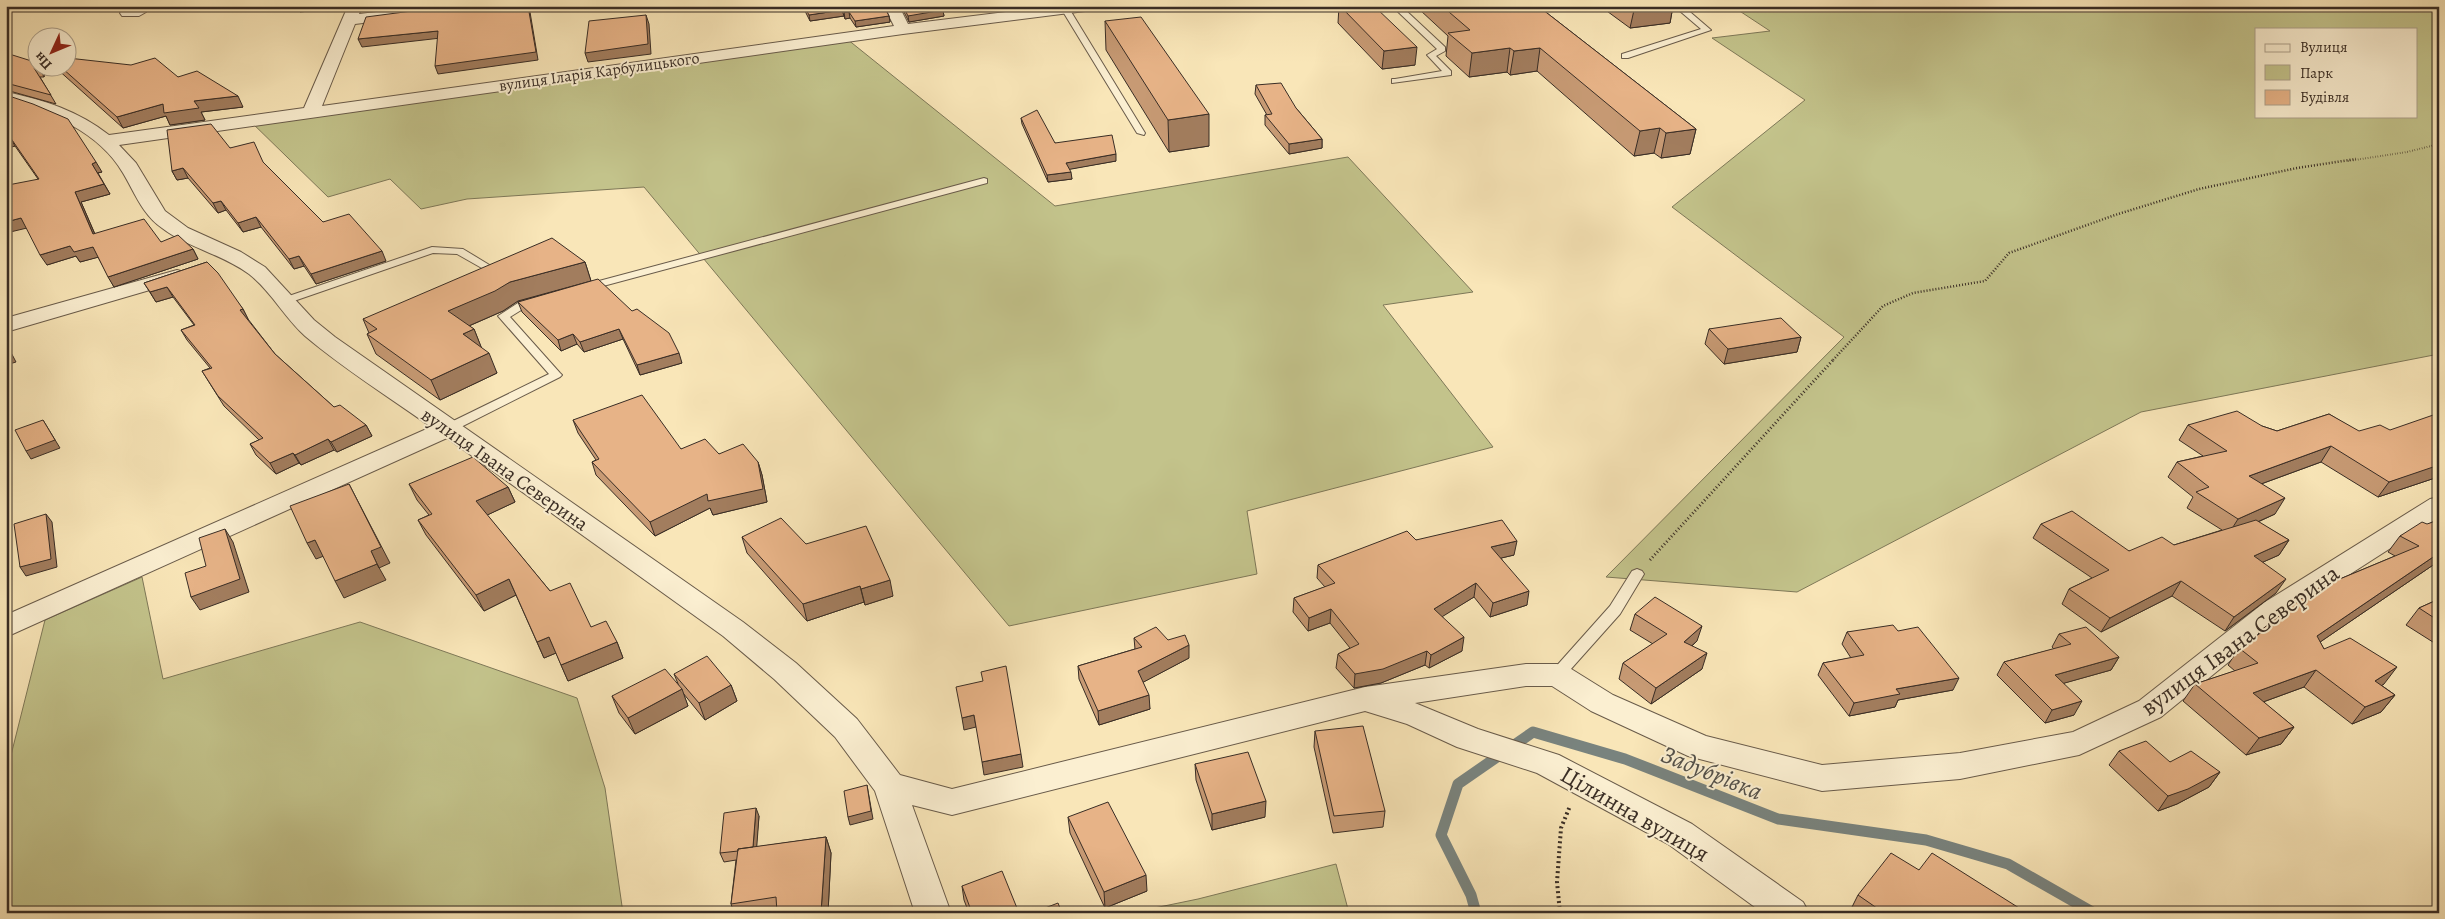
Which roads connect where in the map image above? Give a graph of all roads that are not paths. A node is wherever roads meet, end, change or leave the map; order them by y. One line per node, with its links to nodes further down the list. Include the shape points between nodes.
1 (468, 6): 7 (street)
2 (891, 6): 8 (street)
3 (1093, 6): 6 (street, вулиця Іларія Карбулицького)
4 (1396, 6): 10 (lane, via 1442,49 1431,55 1448,73)
5 (1678, 6): 9 (lane, via 1707,30)
6 (1066, 10): 8 (street, вулиця Іларія Карбулицького); 13 (lane)
7 (352, 13): 12 (street)
8 (903, 29): 12 (street, вулиця Іларія Карбулицького)
9 (1625, 56)
10 (1395, 81)
11 (6, 97): 14 (street, вулиця Івана Северина, via 66,113)
12 (311, 111): 14 (street, вулиця Іларія Карбулицького)
13 (1141, 132)
14 (106, 141): 16 (street, вулиця Івана Северина, via 129,167 158,215 204,243)
15 (984, 182): 18 (lane)
16 (233, 256): 20 (street, вулиця Івана Северина, via 257,270); 21 (street)
17 (491, 269): 20 (lane, via 459,251 432,250)
18 (578, 290)
19 (550, 298): 22 (lane, via 522,305 503,316 556,375)
20 (287, 300): 22 (street, вулиця Івана Северина, via 304,323 327,342)
21 (6, 325)
22 (447, 428): 25 (street); 28 (street, вулиця Івана Северина, via 733,629 785,671 846,728)
23 (2439, 505): 26 (street, вулиця Івана Северина, via 2275,609 2150,709 2079,743 1978,763 1822,778 1699,747 1602,702)
24 (1637, 574): 26 (lane, via 1615,610)
25 (6, 627)
26 (1557, 675): 27 (street, via 1526,675)
27 (1365, 700): 28 (street, via 952,802); 30 (street, Цілинна вулиця, via 1548,764 1680,834)
28 (889, 786): 29 (street, вулиця Івана Северина)
29 (933, 913)
30 (1791, 913)

